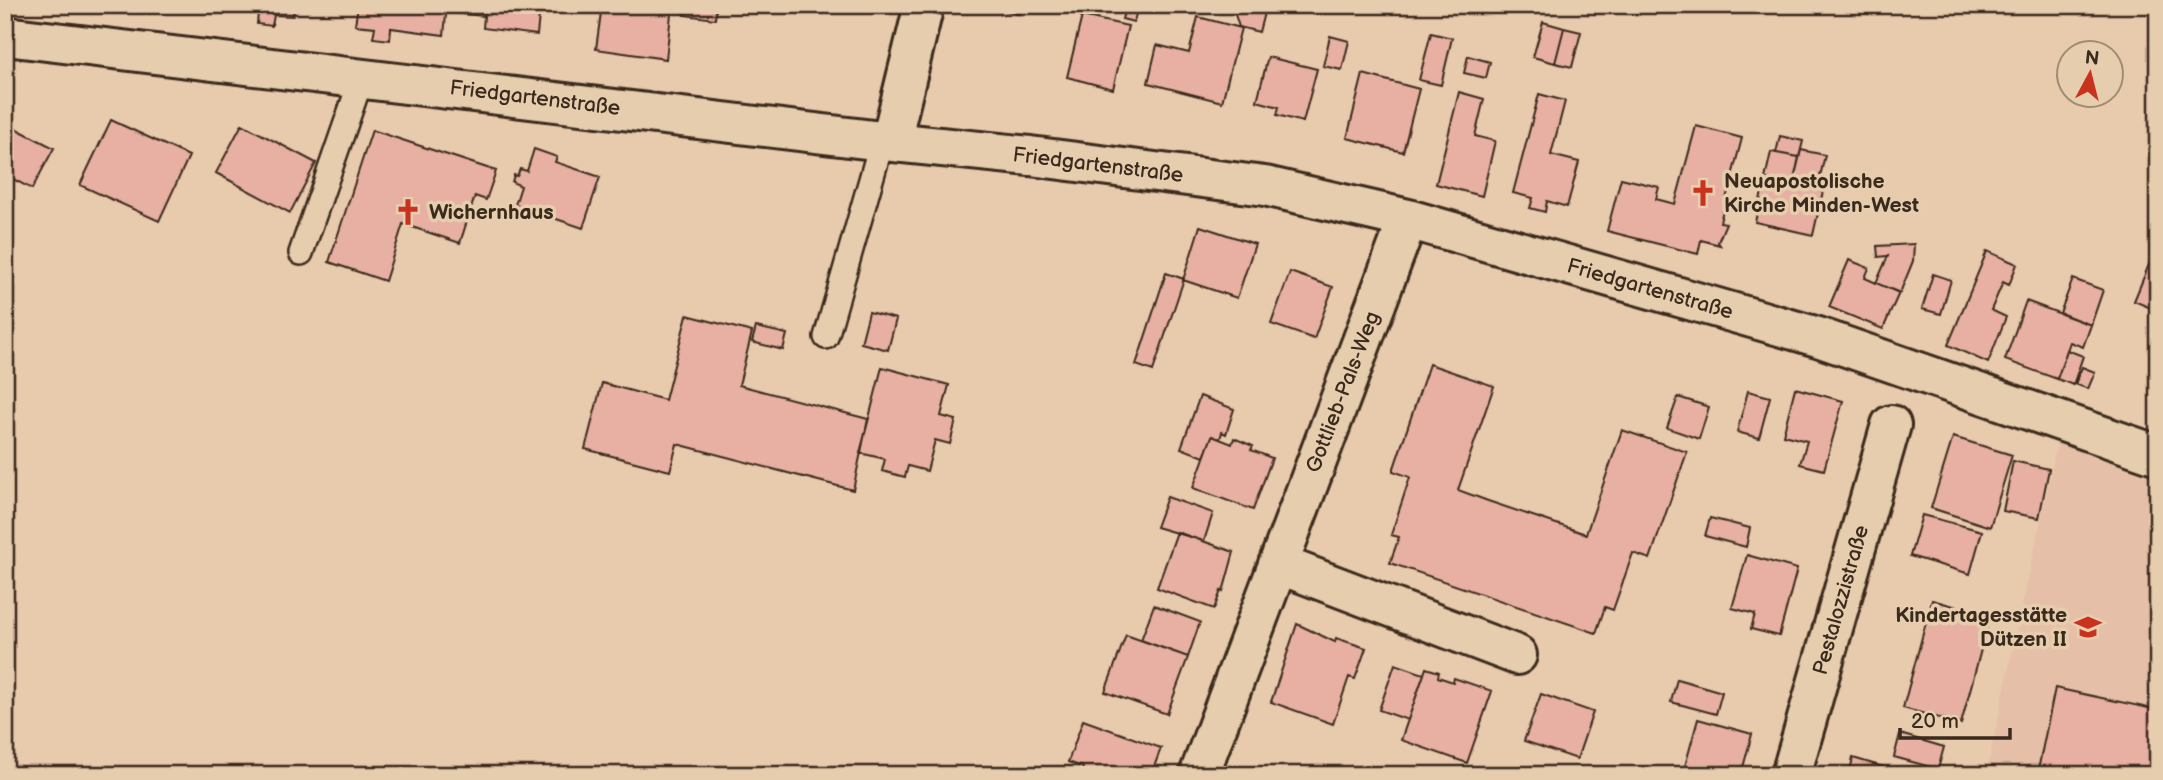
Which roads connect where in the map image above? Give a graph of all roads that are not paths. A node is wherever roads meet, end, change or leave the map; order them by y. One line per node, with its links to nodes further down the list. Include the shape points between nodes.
1 (924, 5): 4 (street)
2 (5, 36): 3 (street, Friedgartenstraße)
3 (362, 77): 4 (street, Friedgartenstraße); 6 (lane)
4 (886, 141): 5 (street, Friedgartenstraße, via 1265,186); 7 (lane)
5 (1408, 219): 9 (street, Friedgartenstraße, via 1818,337); 10 (street, Gottlieb-Pals-Weg)
6 (301, 253)
7 (826, 337)
8 (1891, 425): 13 (street, Pestalozzistraße)
9 (2158, 455)
10 (1278, 564): 11 (street); 12 (street, Gottlieb-Pals-Weg)
11 (1517, 655)
12 (1199, 775)
13 (1791, 775)

